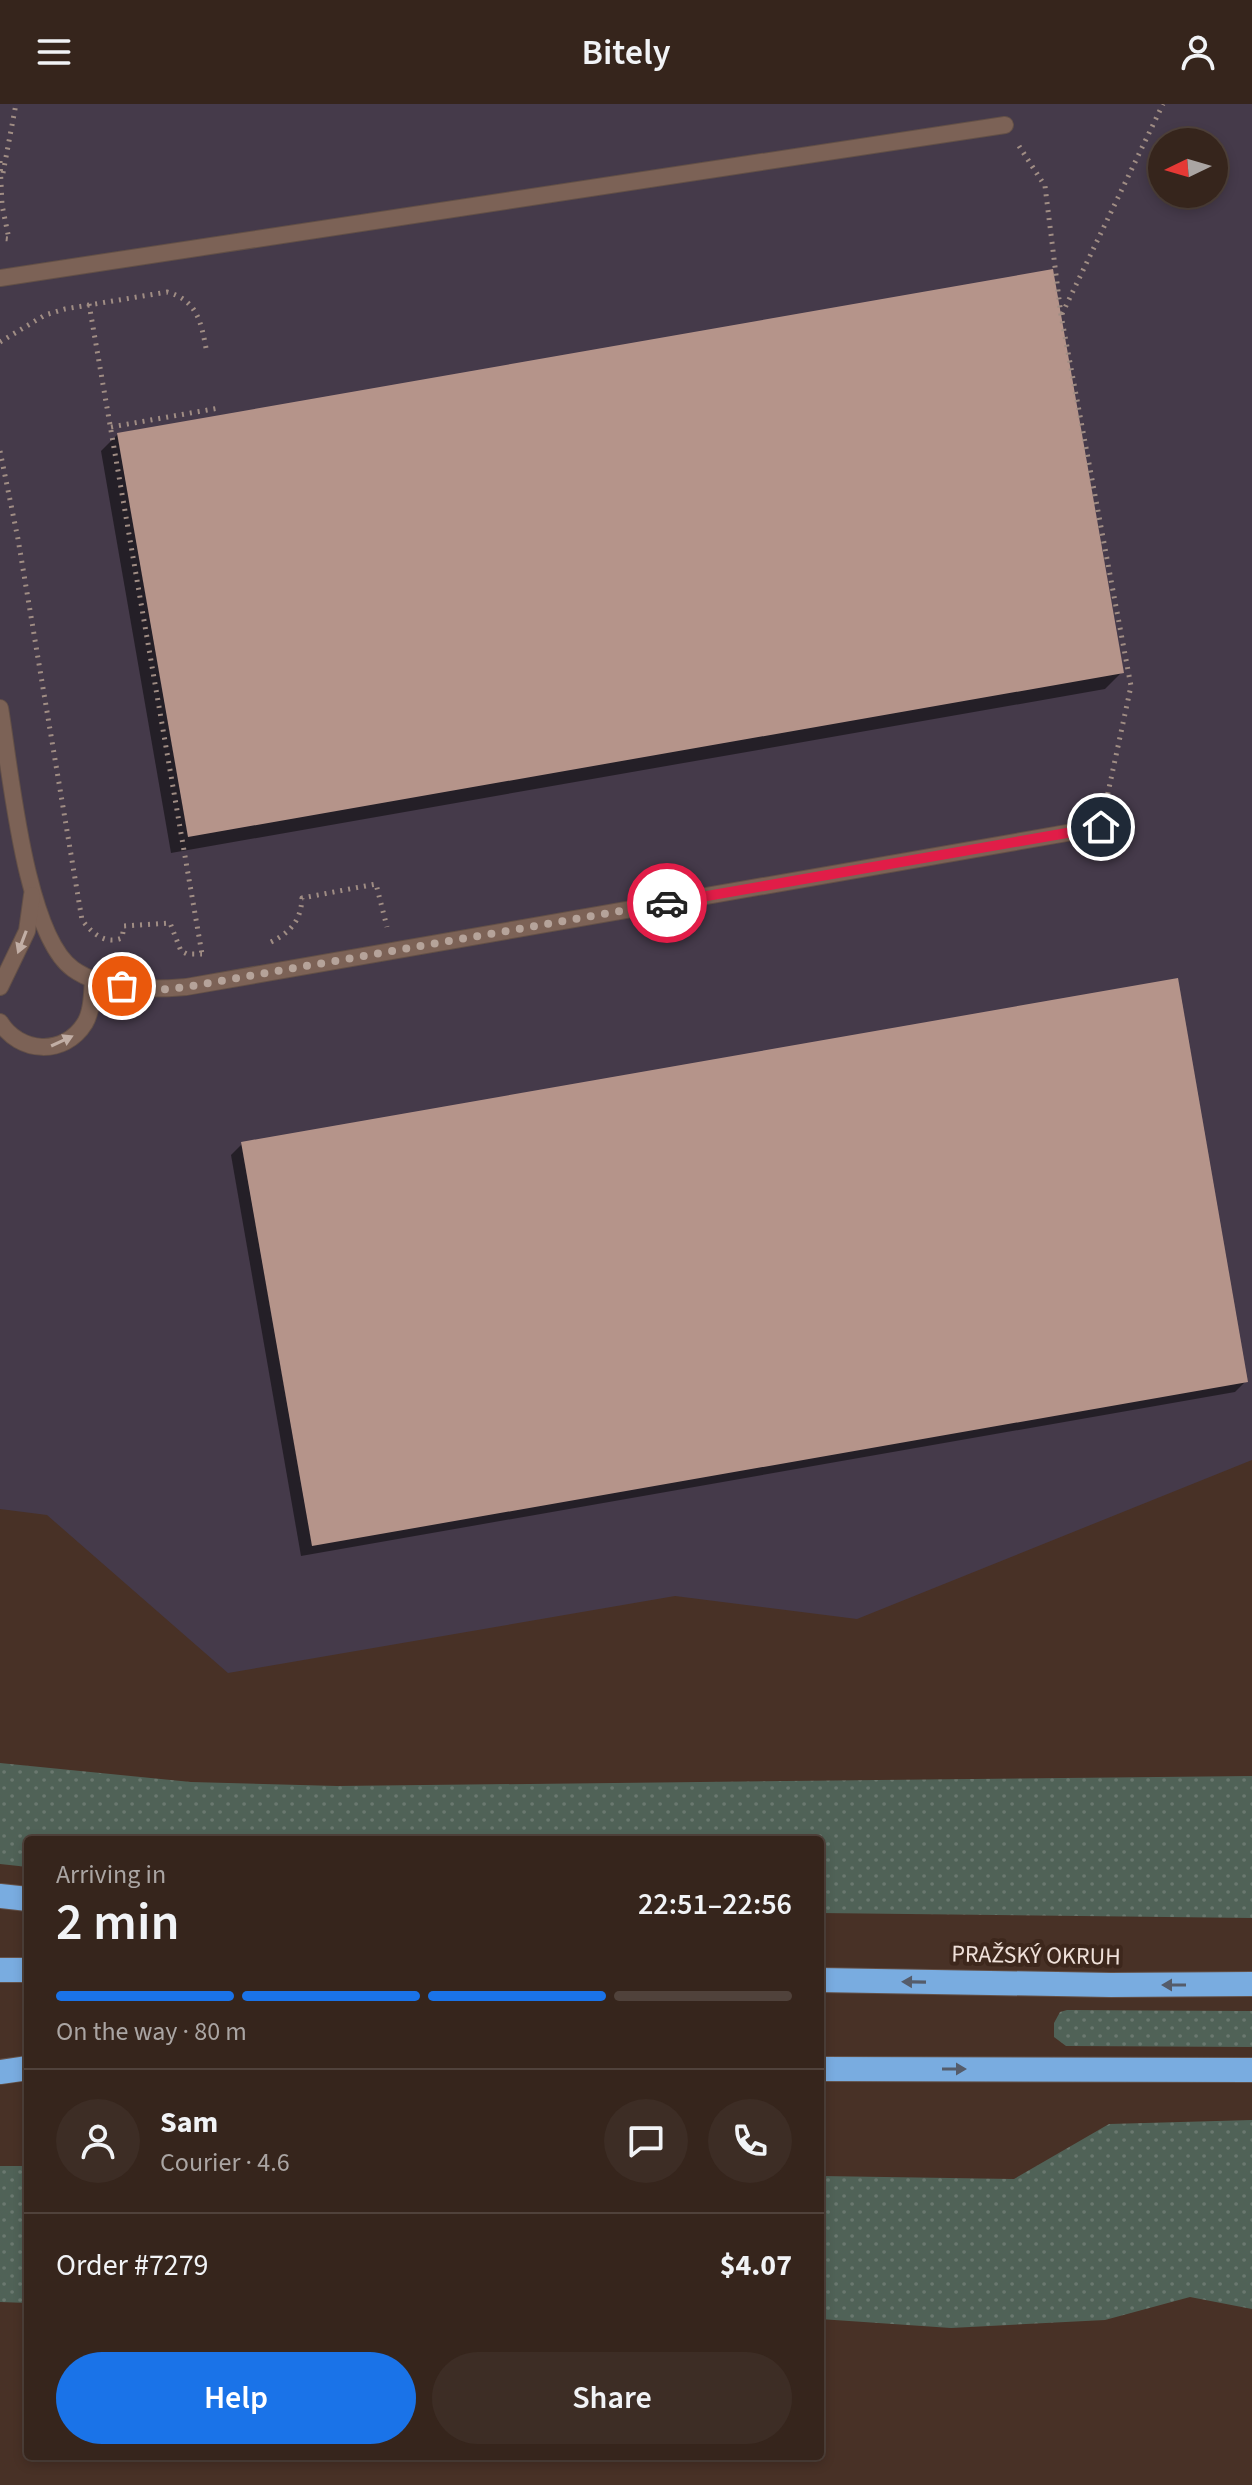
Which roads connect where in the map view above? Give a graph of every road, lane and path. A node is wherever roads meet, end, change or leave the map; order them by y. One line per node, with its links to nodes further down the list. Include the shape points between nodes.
1 (16, 104): 5 (path)
2 (1163, 104): 9 (path)
3 (1005, 125): 7 (lane); 9 (path, via 1045,186)
4 (0, 161): 5 (path)
5 (2, 177): 6 (path, via 9,239)
6 (0, 238)
7 (0, 278)
8 (89, 304): 10 (path, via 45,315); 11 (path, via 155,293 177,295 195,309); 13 (path)
9 (1061, 315): 16 (path, via 1131,686)
10 (0, 342)
11 (206, 348)
12 (219, 408): 13 (path)
13 (111, 427): 21 (path)
14 (0, 451): 21 (path, via 82,920 98,936 116,941 124,926 170,923 181,951)
15 (0, 708): 17 (lane)
16 (1101, 827): 19 (lane)
17 (32, 893): 22 (lane, via 57,951 72,968); 23 (lane, one-way to 23, via 27,931)
18 (257, 945): 19 (path, via 283,937 294,926 302,898 376,884)
19 (394, 951): 22 (lane, via 158,990)
20 (216, 952): 21 (path)
21 (202, 954)
22 (93, 979): 24 (lane, one-way to 22, via 23,1044 56,1046 83,1026)
23 (0, 987)
24 (0, 1022)
25 (0, 1896): 26 (highway)
26 (24, 1899)
27 (0, 1970): 28 (highway)
28 (24, 1970)
29 (824, 1980): 30 (highway, PRAŽSKÝ OKRUH, one-way to 29)
30 (1252, 1984)
31 (0, 2065): 32 (highway)
32 (24, 2067)
33 (24, 2068): 36 (highway)
34 (824, 2069): 35 (highway, one-way to 35)
35 (1252, 2070)
36 (0, 2072)

